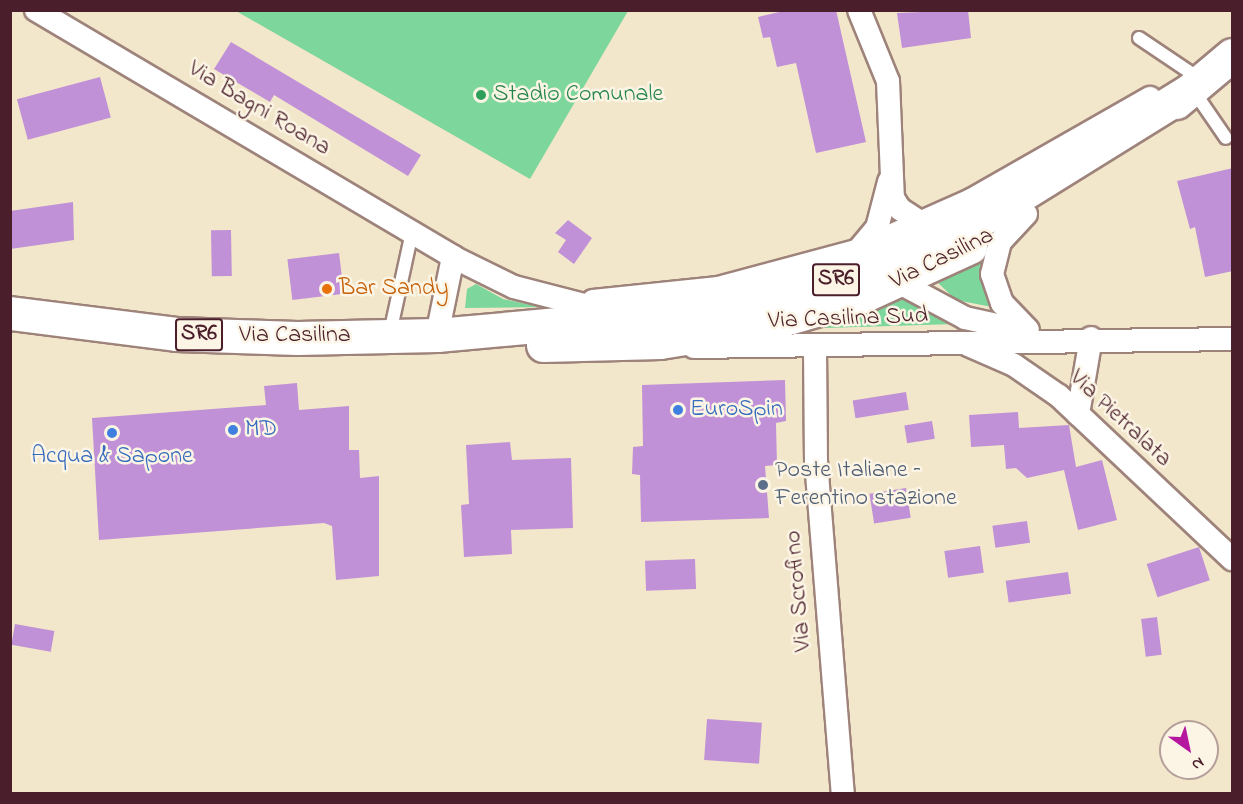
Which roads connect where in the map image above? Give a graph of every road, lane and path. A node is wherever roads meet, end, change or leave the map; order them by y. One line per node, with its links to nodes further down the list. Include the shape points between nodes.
1 (36, 10): 10 (street, Via Bagni Roana)
2 (859, 10): 7 (street, via 888,81)
3 (1138, 38): 5 (lane)
4 (1233, 56): 5 (main road, Via Casilina / SR6)
5 (1197, 85): 6 (lane); 8 (main road, Via Casilina / SR6, via 1110,156); 9 (street, via 1149,99); 14 (main road, Via Casilina / SR6, via 987,216 855,273)
6 (1226, 138)
7 (889, 180): 9 (street, via 900,210); 11 (street, via 877,228)
8 (1026, 214): 13 (main road, Via Casilina / SR6); 19 (street, via 1000,242 992,273 1002,303)
9 (923, 224): 11 (street)
10 (412, 232): 12 (street, Via Bagni Roana); 20 (lane)
11 (856, 251): 15 (street, via 709,290)
12 (453, 257): 15 (street, Via Bagni Roana, via 514,287); 18 (street)
13 (898, 282): 14 (street); 19 (street, via 950,313); 24 (main road, Via Casilina / SR6, via 775,323)
14 (768, 300): 17 (main road, Via Casilina / SR6)
15 (573, 301): 17 (street, Via Bagni Roana)
16 (10, 313): 20 (main road, Via Casilina / SR6, via 176,334)
17 (637, 319): 18 (main road, Via Casilina / SR6)
18 (437, 335): 20 (main road, Via Casilina / SR6); 24 (main road, Via Casilina / SR6, via 557,346)
19 (1035, 335): 21 (street, Via Casilina Sud); 23 (street, Via Casilina Sud); 26 (street)
20 (389, 336)
21 (1091, 338): 22 (street, Via Casilina Sud); 27 (street)
22 (1233, 339)
23 (956, 341): 25 (street, Via Casilina Sud); 26 (street, Via Pietralata)
24 (660, 342): 25 (street, Via Casilina Sud)
25 (815, 348): 29 (street, Via Scrofino, via 816,461)
26 (1038, 379): 27 (street, Via Pietralata)
27 (1078, 414): 28 (street, Via Pietralata)
28 (1233, 559)
29 (843, 794)

